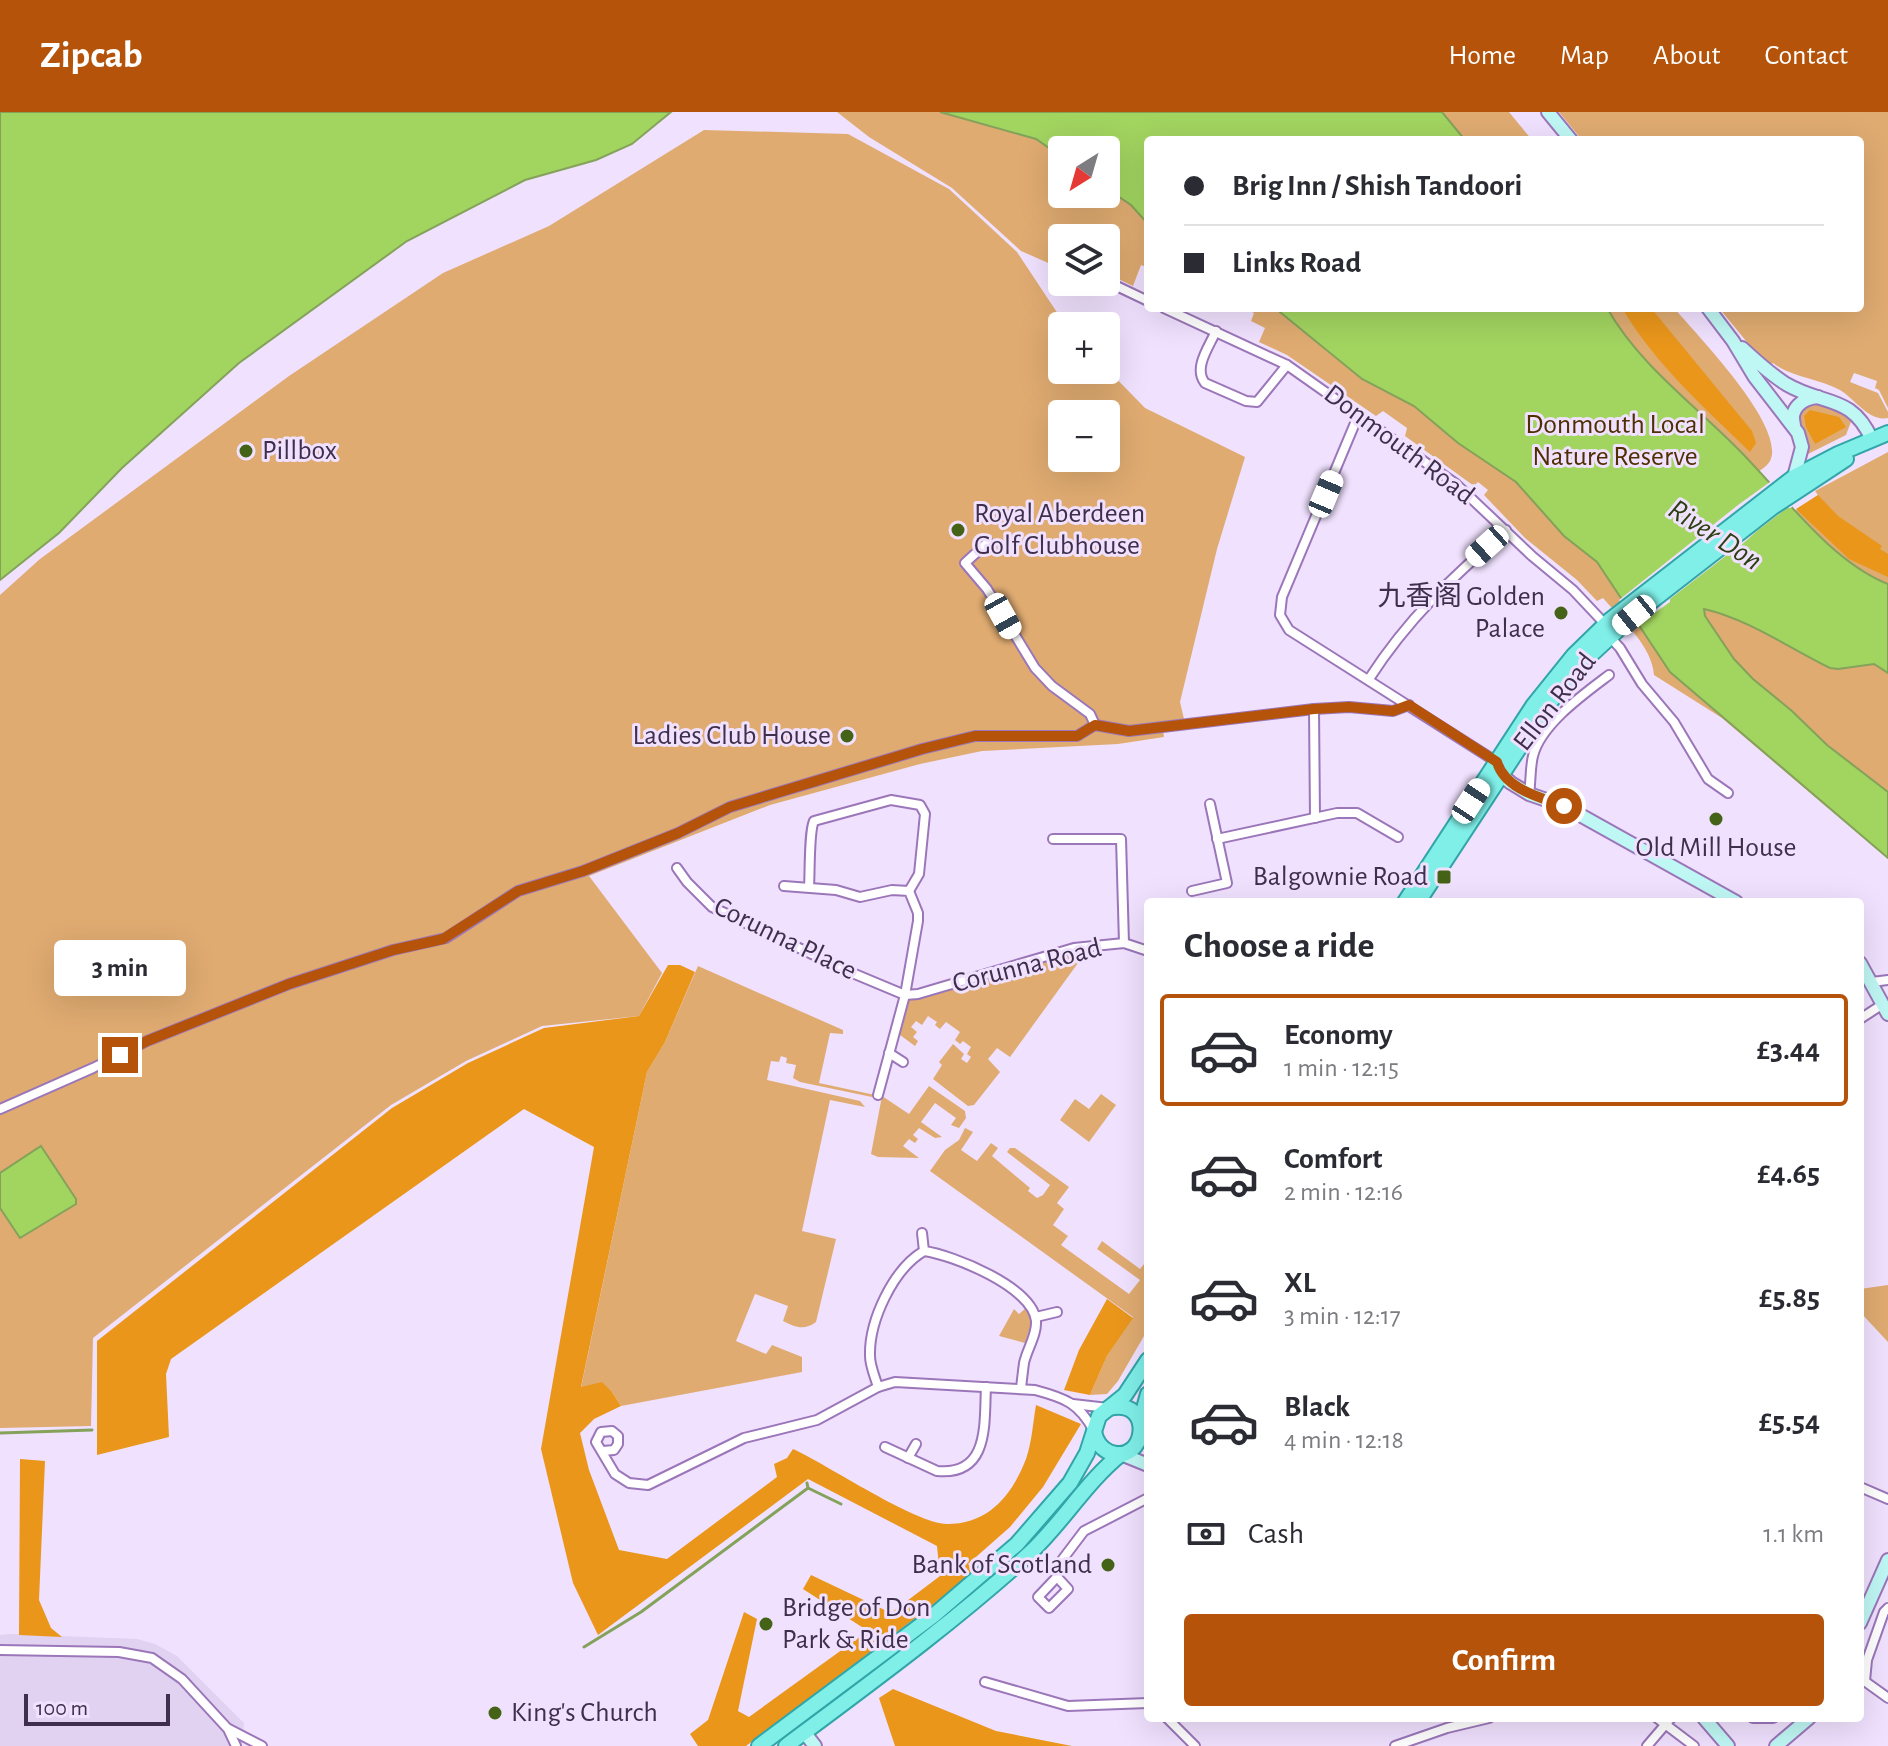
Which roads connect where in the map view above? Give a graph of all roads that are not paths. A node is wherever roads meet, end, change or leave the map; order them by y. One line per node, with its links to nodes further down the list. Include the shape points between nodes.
1 (1548, 112): 2 (street)
2 (1568, 136)
3 (1120, 288): 4 (street)
4 (1144, 299)
5 (1173, 312): 7 (street, Donmouth Road)
6 (1711, 312): 8 (street)
7 (1216, 331): 9 (street, Donmouth Road); 9 (street, via 1199,369 1205,383 1257,402)
8 (1733, 341): 10 (street, via 1787,384); 12 (street)
9 (1287, 365): 11 (street, Donmouth Road)
10 (1818, 397): 12 (street, via 1797,407); 14 (street, via 1853,411)
11 (1358, 416): 16 (street, Donmouth Road, via 1466,491); 20 (street, via 1282,597 1280,615 1289,630)
12 (1794, 425): 15 (street, via 1802,447)
13 (1888, 433): 14 (main road, Ellon Road)
14 (1872, 440): 15 (main road, Ellon Road)
15 (1798, 482): 18 (main road, Ellon Road)
16 (1506, 530): 18 (street, Donmouth Road); 20 (street, via 1409,622)
17 (988, 542): 23 (street, via 965,563 1035,668 1090,714)
18 (1610, 627): 24 (main road, Ellon Road); 25 (street, Donmouth Road, via 1708,779)
19 (1609, 675): 26 (street, via 1566,710 1539,742)
20 (1369, 679): 21 (street)
21 (1409, 705): 22 (street, via 1393,711); 24 (street)
22 (1314, 709): 23 (street, via 1143,730); 28 (street)
23 (1095, 725): 51 (street, via 1077,736 975,736 760,796 583,871 518,891 446,938 289,984 147,1041)
24 (1499, 768): 26 (street); 37 (main road, Ellon Road); 38 (main road, Ellon Road)
25 (1728, 793)
26 (1529, 794): 39 (street, via 1564,806)
27 (1210, 804): 31 (street)
28 (1315, 818): 29 (street, via 1357,813); 31 (street)
29 (1398, 837)
30 (1053, 839): 40 (street, via 1121,839)
31 (1217, 839): 36 (street, via 1227,883)
32 (677, 868): 45 (street, Corunna Place, via 712,907)
33 (784, 886): 34 (street)
34 (809, 887): 35 (street, via 860,897); 35 (street, via 809,830 814,821 891,800 920,805 925,814 919,874)
35 (909, 891): 45 (street, via 918,921)
36 (1192, 891)
37 (1408, 898)
38 (1420, 898)
39 (1729, 898)
40 (1124, 943): 41 (street, Corunna Road); 45 (street, Corunna Road, via 1074,948)
41 (1144, 950)
42 (1864, 969): 44 (street)
43 (1888, 980): 44 (street)
44 (1872, 982): 46 (street)
45 (905, 995): 48 (street)
46 (1886, 1009): 47 (street)
47 (1864, 1017)
48 (889, 1053): 49 (street); 50 (street)
49 (903, 1062)
50 (878, 1095)
51 (0, 1109)
52 (922, 1233): 53 (street)
53 (924, 1251): 55 (street, via 1007,1283); 57 (street, via 896,1275 879,1314 869,1354)
54 (1057, 1312): 55 (street)
55 (1036, 1317): 59 (street)
56 (1144, 1366): 61 (main road)
57 (878, 1387): 58 (street, via 895,1382); 68 (street, via 817,1420 754,1434 648,1485 621,1479)
58 (986, 1387): 59 (street); 70 (street, via 981,1445 971,1462 946,1472)
59 (1021, 1388): 60 (street)
60 (1073, 1404): 61 (street); 64 (street)
61 (1109, 1408): 63 (main road, via 1128,1408); 64 (main road, via 1099,1416)
62 (1144, 1408): 63 (main road)
63 (1140, 1423): 65 (street); 69 (main road, via 1138,1443)
64 (1094, 1432): 69 (main road, via 1103,1449); 95 (main road, via 1070,1483 1017,1544 933,1616)
65 (1144, 1432)
66 (916, 1444): 70 (street)
67 (885, 1447): 70 (street)
68 (603, 1451)
69 (1121, 1454): 71 (street); 92 (main road, via 987,1592)
70 (908, 1458)
71 (1144, 1463)
72 (1864, 1489): 73 (street)
73 (1888, 1499)
74 (1144, 1500): 76 (street, via 1084,1531 1059,1564)
75 (1888, 1560): 78 (street)
76 (1057, 1577)
77 (1888, 1608): 80 (street)
78 (1864, 1614)
79 (0, 1650): 91 (street, via 144,1655 175,1673)
80 (1864, 1672)
81 (990, 1680): 84 (street, via 1068,1706)
82 (1864, 1681): 83 (street)
83 (1888, 1698)
84 (1144, 1703)
85 (1171, 1722): 98 (street)
86 (1472, 1722): 99 (street)
87 (1667, 1722): 100 (street)
88 (1669, 1722): 101 (street)
89 (1707, 1722): 102 (street)
90 (1804, 1722): 103 (street)
91 (228, 1729): 93 (street); 94 (street)
92 (804, 1732): 96 (main road); 97 (street)
93 (236, 1746)
94 (262, 1746)
95 (759, 1746)
96 (786, 1746)
97 (815, 1746)
98 (1195, 1746)
99 (1395, 1746)
100 (1647, 1746)
101 (1694, 1746)
102 (1728, 1746)
103 (1776, 1746)

